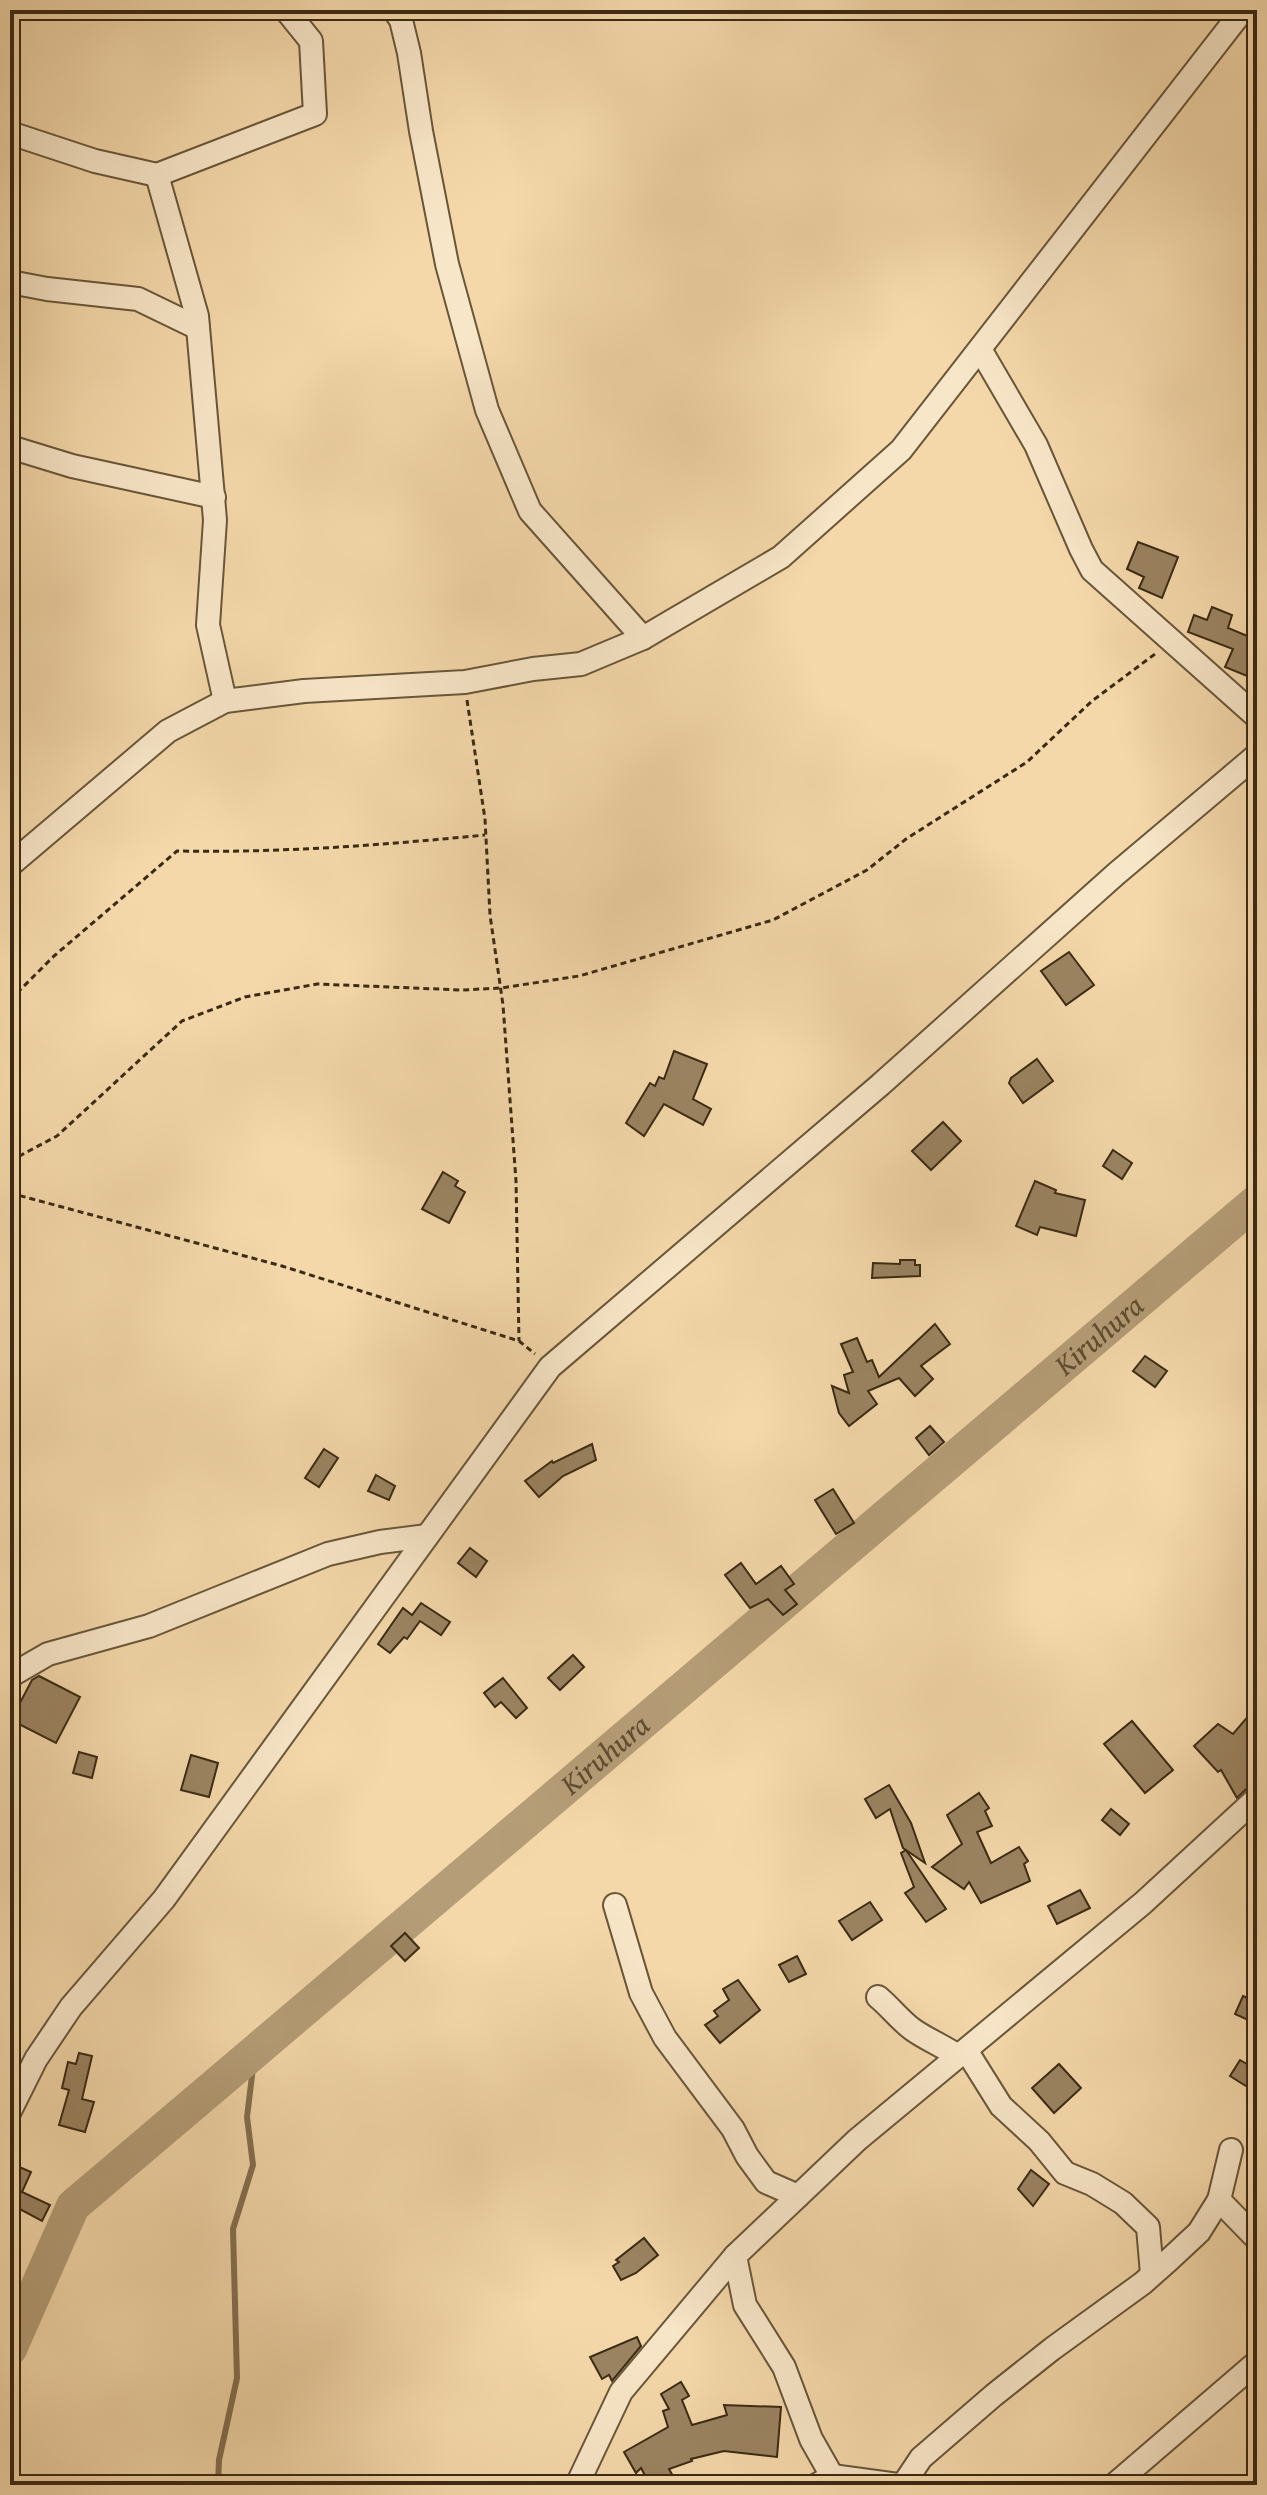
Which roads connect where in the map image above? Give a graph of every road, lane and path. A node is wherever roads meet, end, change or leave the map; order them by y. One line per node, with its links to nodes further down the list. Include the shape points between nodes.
1 (286, 10): 5 (street, via 311,41 315,114)
2 (394, 10): 11 (street, via 409,53 447,264 487,410 530,511)
3 (1243, 10): 8 (street)
4 (10, 133): 5 (street)
5 (157, 175): 7 (street)
6 (10, 282): 7 (street, via 138,299)
7 (198, 328): 10 (street)
8 (980, 349): 11 (street, via 901,450 781,557); 12 (street, via 1036,445 1092,570)
9 (10, 447): 10 (street)
10 (214, 497): 14 (street, via 208,625)
11 (643, 638): 13 (street, via 581,664)
12 (1173, 640): 15 (street); 19 (path, via 1092,701 1027,762 867,870 773,920 579,976)
13 (465, 682): 14 (street); 17 (path)
14 (225, 701): 18 (street, via 168,731)
15 (1257, 717)
16 (1257, 755): 24 (street)
17 (485, 835): 19 (path); 20 (path, via 344,849 177,851)
18 (10, 865)
19 (501, 988): 21 (path, via 317,984 245,997 182,1021 57,1136); 23 (path, via 516,1181)
20 (10, 1000)
21 (10, 1161)
22 (10, 1193): 23 (path, via 282,1266)
23 (519, 1341): 24 (path)
24 (550, 1367): 25 (street)
25 (427, 1536): 26 (street, via 328,1554 149,1626 48,1654); 31 (street, via 164,1899 71,2007)
26 (10, 1676)
27 (1257, 1798): 30 (street, via 1143,1903)
28 (615, 1905): 33 (street, via 641,1993 665,2038 766,2182)
29 (878, 1997): 30 (street, via 911,2029)
30 (962, 2053): 33 (street); 37 (street, via 1001,2106 1065,2173 1123,2203 1148,2227)
31 (10, 2111)
32 (1231, 2150): 34 (street)
33 (798, 2196): 36 (street)
34 (1219, 2200): 35 (street); 37 (street, via 1199,2232)
35 (1257, 2239)
36 (735, 2256): 39 (street, via 745,2305 784,2367); 40 (street, via 621,2392)
37 (1152, 2274): 41 (street, via 994,2395 921,2458)
38 (1257, 2362): 42 (street)
39 (825, 2480): 41 (street)
40 (577, 2485)
41 (900, 2485)
42 (1114, 2485)

